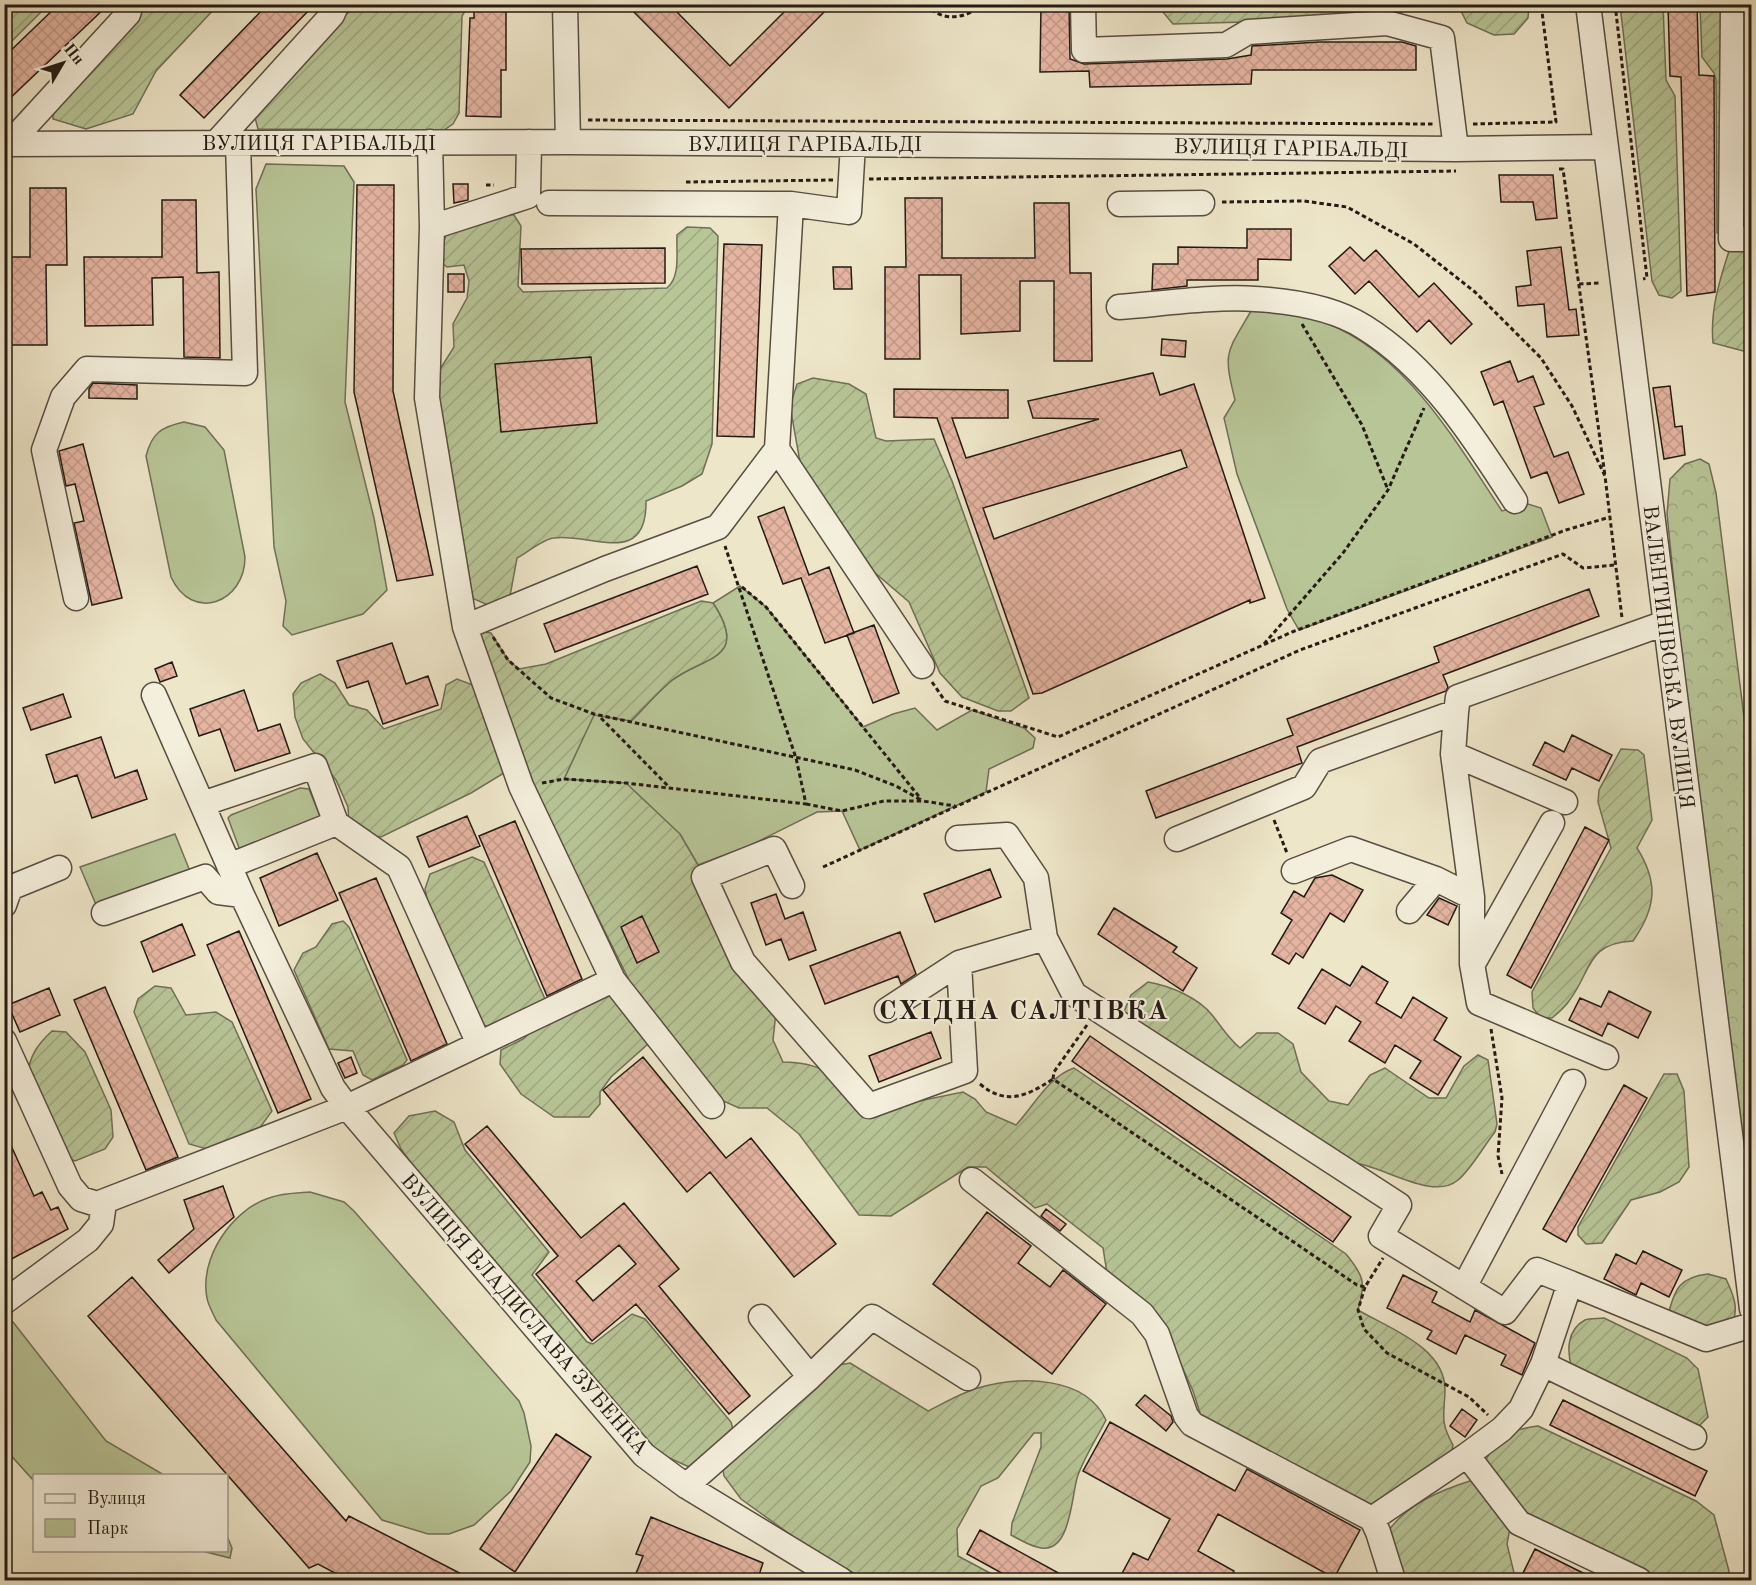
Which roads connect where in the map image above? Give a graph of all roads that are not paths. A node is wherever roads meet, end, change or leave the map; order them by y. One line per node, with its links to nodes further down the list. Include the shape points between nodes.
1 (131, 4): 12 (street, via 128,14)
2 (338, 4): 11 (street)
3 (566, 4): 10 (street)
4 (1083, 4): 7 (street, via 1084,50 1226,45 1248,32)
5 (1588, 4): 14 (street, ВАЛЕНТИНІВСЬКА ВУЛИЦЯ)
6 (1739, 12): 21 (street, via 1731,239)
7 (1387, 14): 15 (street, via 1442,38)
8 (430, 142): 9 (street, ВУЛИЦЯ ГАРІБАЛЬДІ); 11 (street, ВУЛИЦЯ ГАРІБАЛЬДІ); 20 (street)
9 (530, 142): 10 (street, ВУЛИЦЯ ГАРІБАЛЬДІ); 20 (street, via 528,196)
10 (568, 142): 13 (street, ВУЛИЦЯ ГАРІБАЛЬДІ)
11 (227, 143): 12 (street, ВУЛИЦЯ ГАРІБАЛЬДІ); 25 (street, via 245,373 87,369 63,397 44,450)
12 (7, 144)
13 (853, 144): 15 (street, ВУЛИЦЯ ГАРІБАЛЬДІ); 18 (street, via 849,212)
14 (1605, 147): 15 (street, ВУЛИЦЯ ГАРІБАЛЬДІ); 26 (street, ВАЛЕНТИНІВСЬКА ВУЛИЦЯ)
15 (1456, 149)
16 (549, 203): 18 (street)
17 (1202, 203): 19 (street)
18 (791, 204): 23 (street)
19 (1120, 204)
20 (432, 227): 27 (street, via 427,398)
21 (1752, 239)
22 (1119, 307): 24 (street, via 1252,299 1289,303 1363,326 1396,350 1433,388 1477,442)
23 (777, 449): 27 (street, via 718,527); 28 (street)
24 (1515, 501)
25 (76, 598)
26 (1665, 623): 30 (street, via 1458,697); 64 (street, ВАЛЕНТИНІВСЬКА ВУЛИЦЯ)
27 (474, 624): 51 (street, via 520,786)
28 (922, 666)
29 (154, 695): 33 (street, ВУЛИЦЯ ВЛАДИСЛАВА ЗУБЕНКА)
30 (1456, 712): 31 (street); 37 (street, via 1320,761 1304,787)
31 (1453, 754): 32 (street); 44 (street)
32 (1565, 802)
33 (202, 804): 34 (street, via 315,766); 38 (street, ВУЛИЦЯ ВЛАДИСЛАВА ЗУБЕНКА)
34 (336, 823): 38 (street); 54 (street, via 399,867)
35 (1552, 823): 50 (street)
36 (958, 838): 48 (street, via 1006,835 1036,878)
37 (1177, 838)
38 (229, 866): 43 (street, ВУЛИЦЯ ВЛАДИСЛАВА ЗУБЕНКА)
39 (59, 868): 45 (street, via 10,888)
40 (1294, 871): 41 (street, via 1351,849)
41 (1436, 879): 44 (street); 46 (street)
42 (792, 886): 49 (street, via 774,849 704,878 743,962 869,1106 965,1071)
43 (242, 895): 47 (street, via 218,892 205,877); 58 (street, ВУЛИЦЯ ВЛАДИСЛАВА ЗУБЕНКА, via 333,1088)
44 (1472, 897): 50 (street)
45 (4, 904)
46 (1409, 911)
47 (104, 913)
48 (1045, 938): 49 (street); 62 (street, via 1074,994 1399,1205 1381,1236)
49 (959, 963): 52 (street)
50 (1472, 964): 55 (street, via 1479,1003)
51 (613, 980): 54 (street); 57 (street)
52 (887, 1010)
53 (4, 1041): 60 (street, via 70,1185 87,1202)
54 (479, 1044): 58 (street)
55 (1606, 1057)
56 (1573, 1082): 62 (street)
57 (712, 1106)
58 (347, 1107): 60 (street); 72 (street, ВУЛИЦЯ ВЛАДИСЛАВА ЗУБЕНКА, via 644,1455)
59 (972, 1180): 73 (street, via 1142,1314 1156,1334 1192,1424)
60 (104, 1203): 63 (street, via 101,1224 88,1240)
61 (1570, 1283): 62 (street, via 1537,1270 1505,1312); 66 (street, via 1706,1339); 67 (street)
62 (1464, 1287)
63 (4, 1302)
64 (1752, 1309)
65 (761, 1317): 68 (street)
66 (1752, 1325)
67 (1544, 1364): 70 (street); 71 (street, via 1521,1409)
68 (810, 1377): 69 (street, via 872,1317); 72 (street)
69 (968, 1378)
70 (1694, 1437)
71 (1467, 1455): 73 (street); 76 (street, via 1519,1523)
72 (686, 1486): 74 (street, ВУЛИЦЯ ВЛАДИСЛАВА ЗУБЕНКА)
73 (1372, 1519): 75 (street)
74 (841, 1581)
75 (1393, 1581)
76 (1639, 1581)

